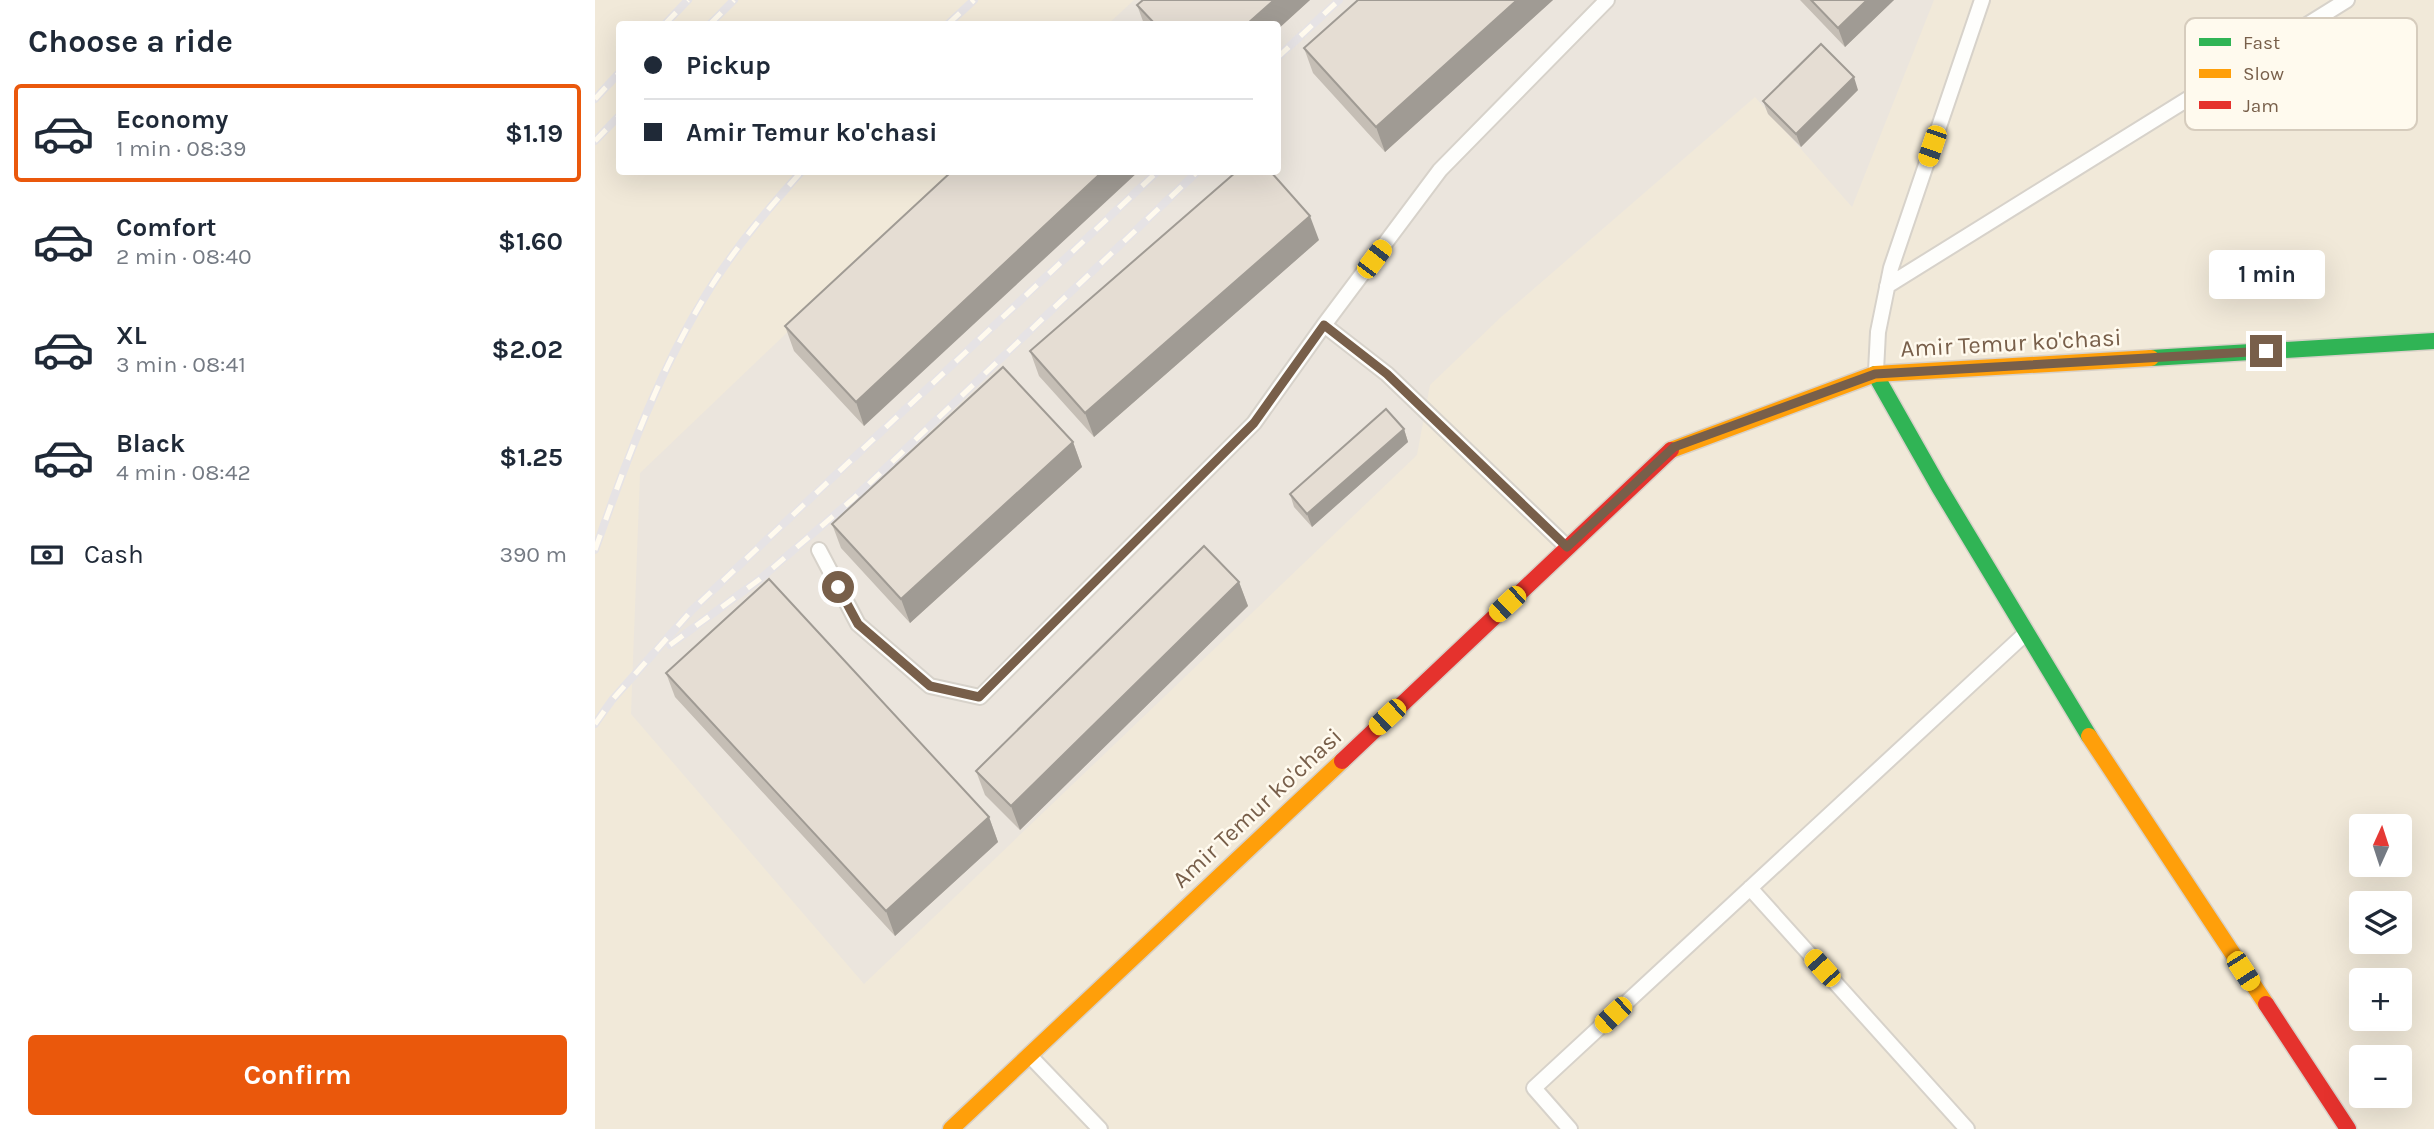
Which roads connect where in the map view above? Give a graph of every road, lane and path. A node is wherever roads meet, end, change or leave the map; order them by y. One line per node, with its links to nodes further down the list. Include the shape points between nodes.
1 (1607, 0): 7 (lane, via 1440,170)
2 (1982, 0): 6 (lane)
3 (2347, 0): 4 (lane)
4 (2318, 18)
5 (2185, 101): 6 (lane)
6 (1887, 286): 9 (lane)
7 (1324, 325): 10 (lane, via 1387,374); 11 (lane, via 1254,423 979,697 930,686 858,624)
8 (2434, 341): 9 (street, Amir Temur ko'chasi)
9 (1875, 374): 10 (street, Amir Temur ko'chasi, via 1674,447); 12 (street)
10 (1567, 547): 14 (street, Amir Temur ko'chasi)
11 (819, 550)
12 (2026, 633): 13 (lane); 19 (street, via 2079,722)
13 (1750, 888): 17 (lane, via 1534,1088); 18 (lane)
14 (1029, 1055): 15 (street, Amir Temur ko'chasi); 16 (lane)
15 (951, 1129)
16 (1100, 1129)
17 (1570, 1129)
18 (1967, 1129)
19 (2348, 1129)

